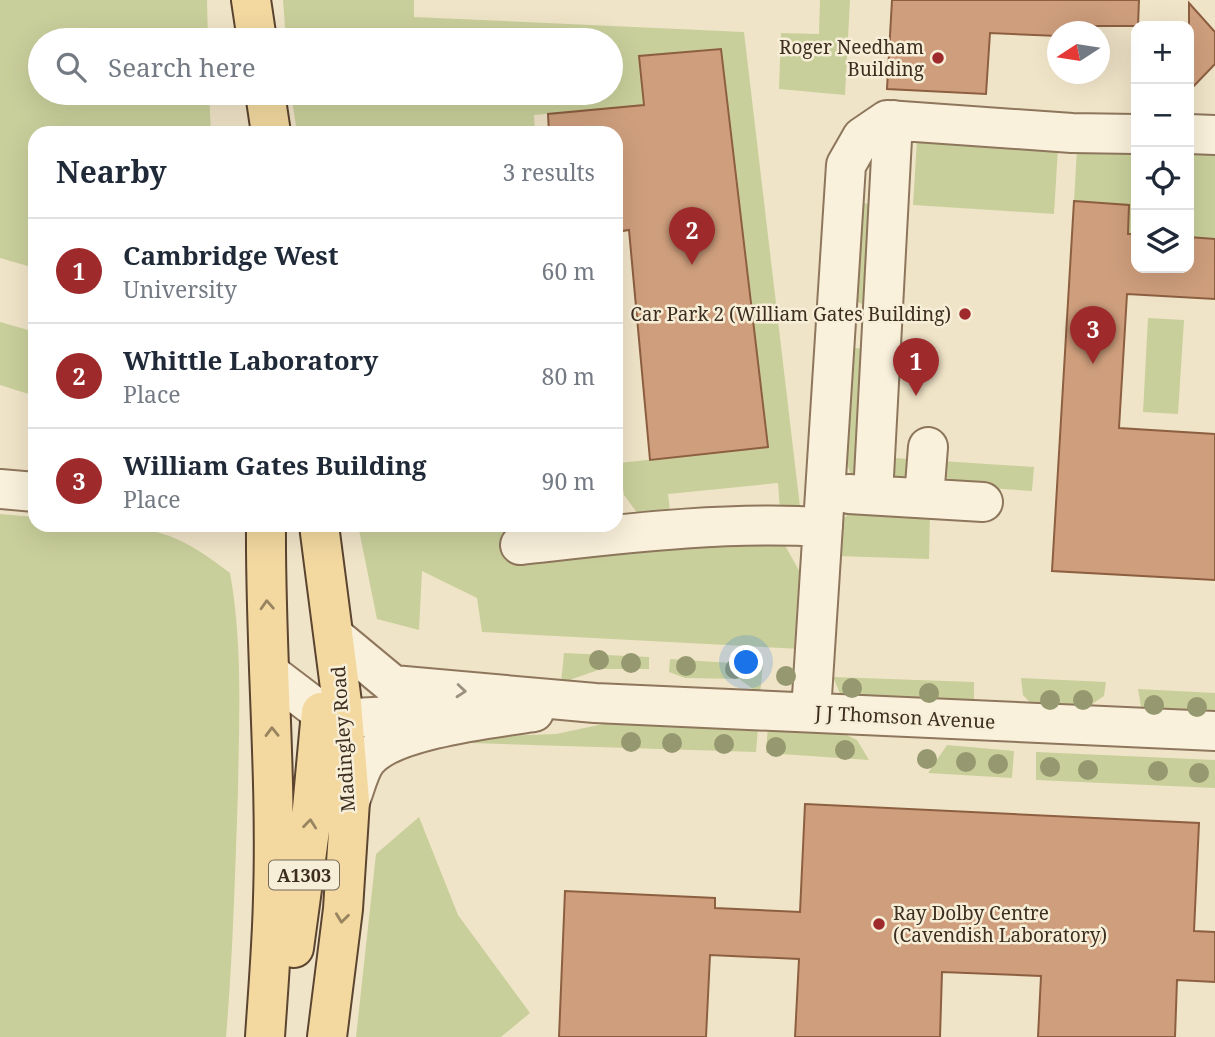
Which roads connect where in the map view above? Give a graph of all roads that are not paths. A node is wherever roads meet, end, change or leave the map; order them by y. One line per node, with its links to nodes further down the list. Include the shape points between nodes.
1 (251, 0): 2 (main road); 3 (main road)
2 (250, 28)
3 (255, 28)
4 (250, 105): 7 (main road)
5 (267, 105): 8 (main road)
6 (893, 120): 9 (street); 15 (street); 16 (street, via 862,137 846,165)
7 (249, 126)
8 (270, 126)
9 (1131, 134)
10 (1194, 134): 11 (street)
11 (1215, 135)
12 (940, 448): 15 (street, via 952,499)
13 (0, 489): 14 (street)
14 (28, 491)
15 (873, 495): 16 (street)
16 (824, 510): 19 (street, via 786,525 665,530); 25 (street)
17 (266, 532): 21 (main road, A1303, one-way to 17)
18 (320, 532): 20 (main road, Madingley Road / A1303)
19 (520, 545)
20 (334, 636): 22 (street); 24 (main road, Madingley Road / A1303)
21 (271, 674): 24 (street); 29 (main road, A1303, one-way to 21, via 274,898)
22 (393, 685): 23 (street, one-way to 23); 24 (street)
23 (594, 704): 25 (street, J J Thomson Avenue); 26 (street)
24 (336, 710): 26 (street, via 353,718); 28 (main road, Madingley Road / A1303); 30 (main road, A1303, one-way to 24, via 310,830)
25 (811, 712): 27 (street, J J Thomson Avenue)
26 (490, 718): 28 (street, via 395,740 366,760)
27 (1215, 731)
28 (350, 800): 31 (main road, Madingley Road / A1303, one-way to 31, via 343,909)
29 (265, 1037)
30 (281, 1037)
31 (327, 1037)

